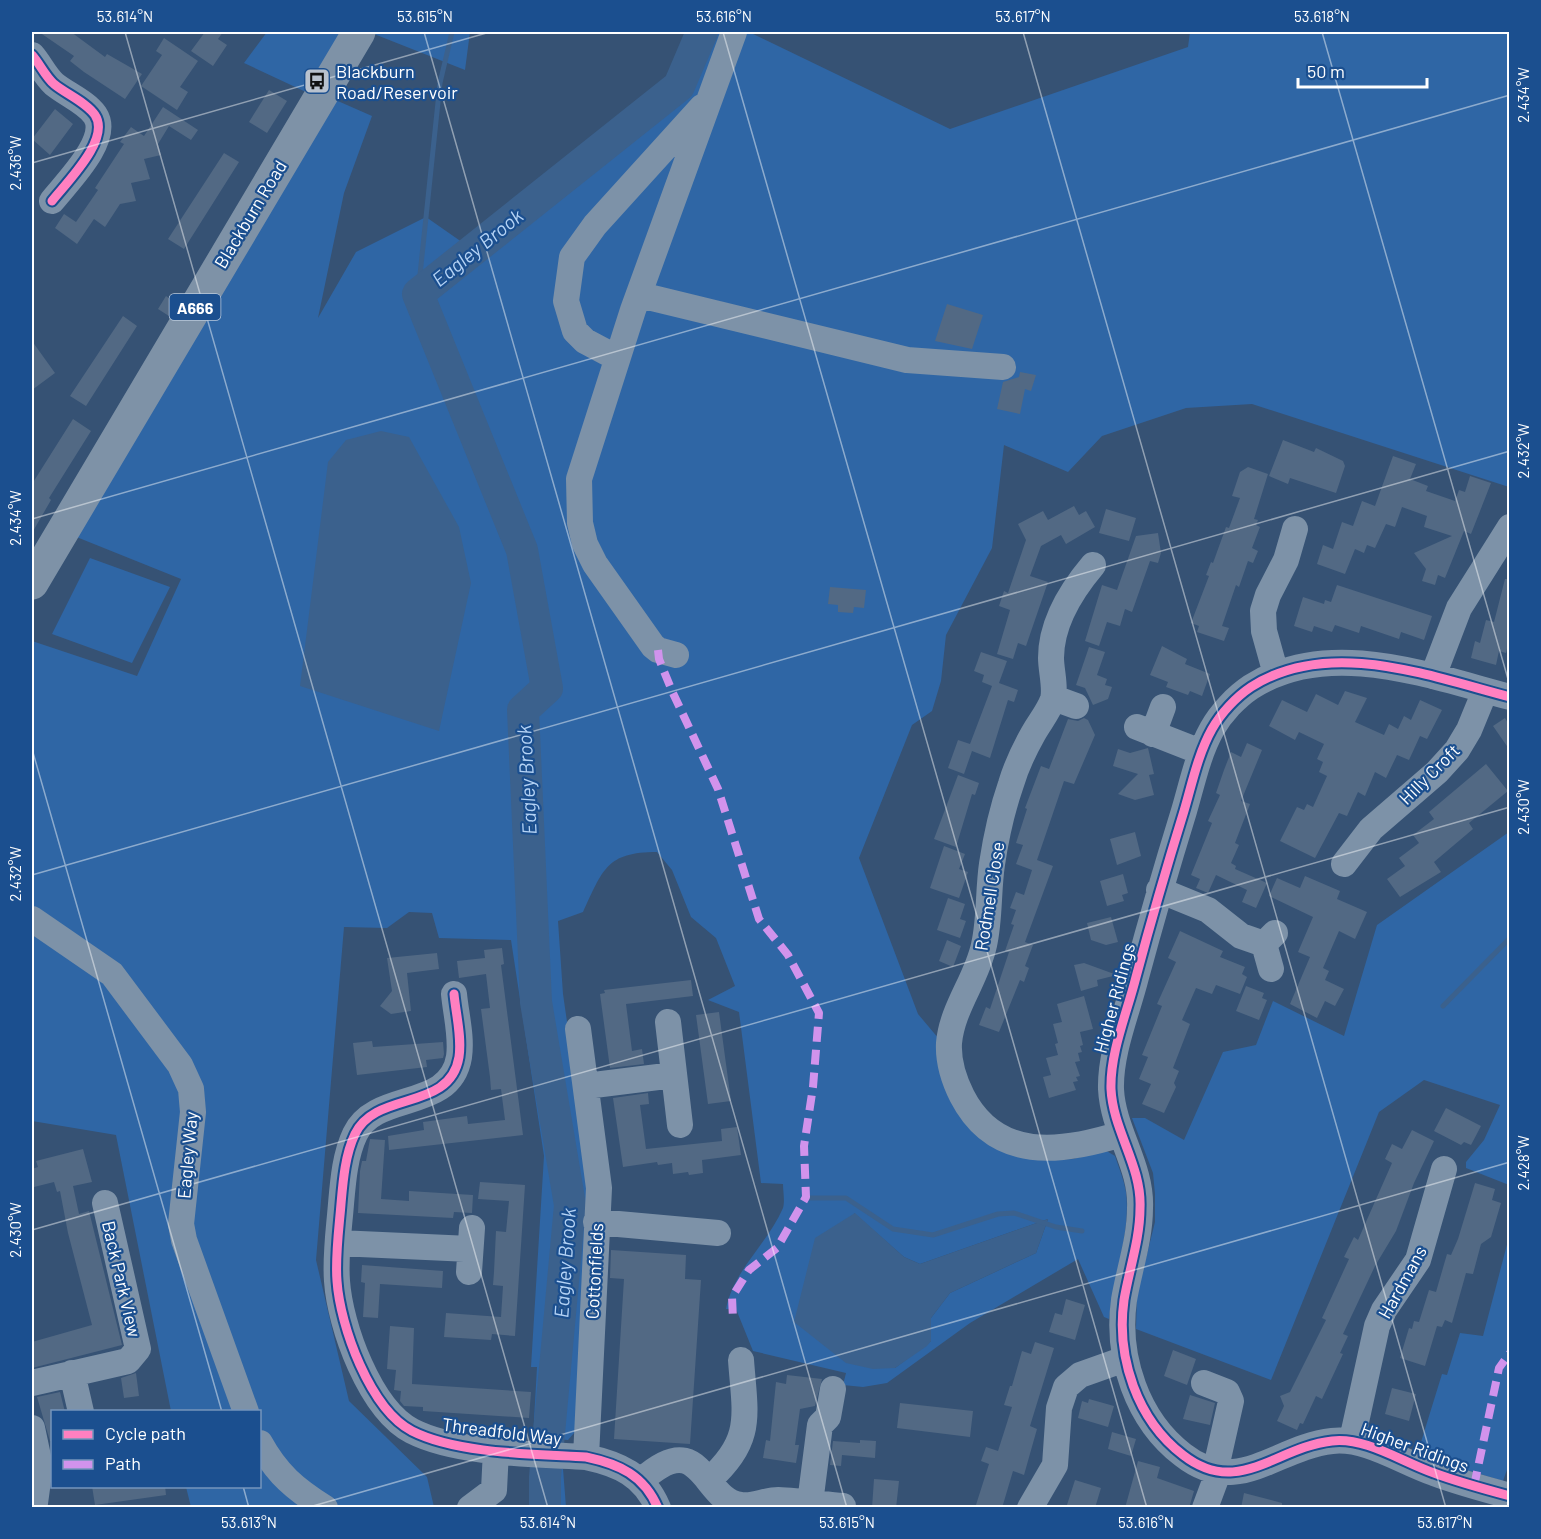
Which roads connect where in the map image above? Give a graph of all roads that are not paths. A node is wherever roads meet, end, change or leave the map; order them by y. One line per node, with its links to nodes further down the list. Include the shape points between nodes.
1 (359, 32): 12 (highway, Blackburn Road / A666)
2 (734, 32): 4 (street)
3 (32, 55): 5 (street, via 54,84 94,114 99,135 73,164)
4 (710, 98): 6 (street); 7 (street, via 595,225 572,257 566,301 574,331)
5 (52, 201)
6 (640, 295): 7 (street); 8 (street, via 907,360)
7 (617, 358): 13 (street, via 579,479 580,524 595,564 653,646)
8 (1003, 367)
9 (1297, 522): 14 (street, via 1286,560 1263,612)
10 (1509, 527): 15 (street, via 1453,619)
11 (1078, 574): 29 (street, Rodmell Close, via 1051,646 1065,702 1020,759 1003,810 992,864 984,948 954,1017 949,1043 956,1085 966,1104 979,1122 1004,1140 1056,1149 1087,1145)
12 (32, 583)
13 (676, 655)
14 (1276, 674): 15 (street, Higher Ridings, via 1324,663 1358,664); 18 (street, Higher Ridings, via 1250,688 1227,708)
15 (1433, 676): 16 (street, Higher Ridings)
16 (1497, 694): 19 (street, Hilly Croft, via 1437,772 1371,829)
17 (1163, 707): 18 (street, via 1145,730)
18 (1202, 752): 20 (street, Higher Ridings)
19 (1358, 857)
20 (1160, 890): 22 (street, via 1208,910 1240,936 1270,938); 29 (street, Higher Ridings, via 1114,1059 1111,1089)
21 (32, 919): 43 (street, Eagley Way, via 112,974 180,1065 187,1081 193,1112 181,1224)
22 (1271, 969)
23 (448, 1004): 34 (street, Threadfold Way, via 459,1057 450,1079 432,1093 374,1114 356,1131 348,1152)
24 (668, 1022): 26 (street)
25 (578, 1029): 27 (street, Cottonfields)
26 (674, 1075): 27 (street); 28 (street)
27 (586, 1086): 32 (street, Cottonfields, via 599,1188)
28 (680, 1125)
29 (1121, 1134): 36 (street, Higher Ridings, via 1135,1170 1141,1205 1123,1305)
30 (1446, 1187): 45 (street, Hardmans, via 1418,1260 1377,1326)
31 (105, 1203): 37 (street, Back Park View, via 138,1349 128,1360)
32 (596, 1222): 33 (street); 48 (street, Cottonfields)
33 (718, 1233)
34 (338, 1243): 35 (street); 47 (street, Threadfold Way, via 337,1280 348,1336 390,1413 412,1431 438,1440)
35 (470, 1250)
36 (1125, 1359): 49 (street, Higher Ridings, via 1156,1429 1187,1458); 60 (street, via 1080,1375 1066,1387 1059,1408 1055,1465)
37 (72, 1373): 39 (street, Back Park View); 42 (street)
38 (738, 1374): 51 (street, via 744,1419 738,1448)
39 (32, 1383)
40 (1204, 1383): 49 (street, via 1227,1392 1232,1401)
41 (833, 1389): 54 (street, via 828,1417 820,1425)
42 (81, 1410)
43 (245, 1410)
44 (32, 1428): 55 (street, via 40,1466)
45 (1352, 1440): 49 (street, Higher Ridings, via 1313,1444 1261,1466 1234,1473); 52 (street, Higher Ridings, via 1432,1473)
46 (261, 1445): 57 (street, via 271,1463 295,1489)
47 (496, 1450): 48 (street, Threadfold Way); 58 (street, via 494,1490)
48 (579, 1456): 50 (street, Threadfold Way, via 627,1470)
49 (1217, 1472): 61 (street)
50 (642, 1480): 51 (street, via 660,1466 678,1461 693,1464); 59 (street)
51 (709, 1480): 56 (street, via 720,1494)
52 (1509, 1496)
53 (844, 1499): 54 (street)
54 (810, 1503): 56 (street, via 776,1500)
55 (38, 1504)
56 (739, 1507)
57 (325, 1508)
58 (470, 1508)
59 (658, 1508)
60 (1030, 1508)
61 (1205, 1508)

